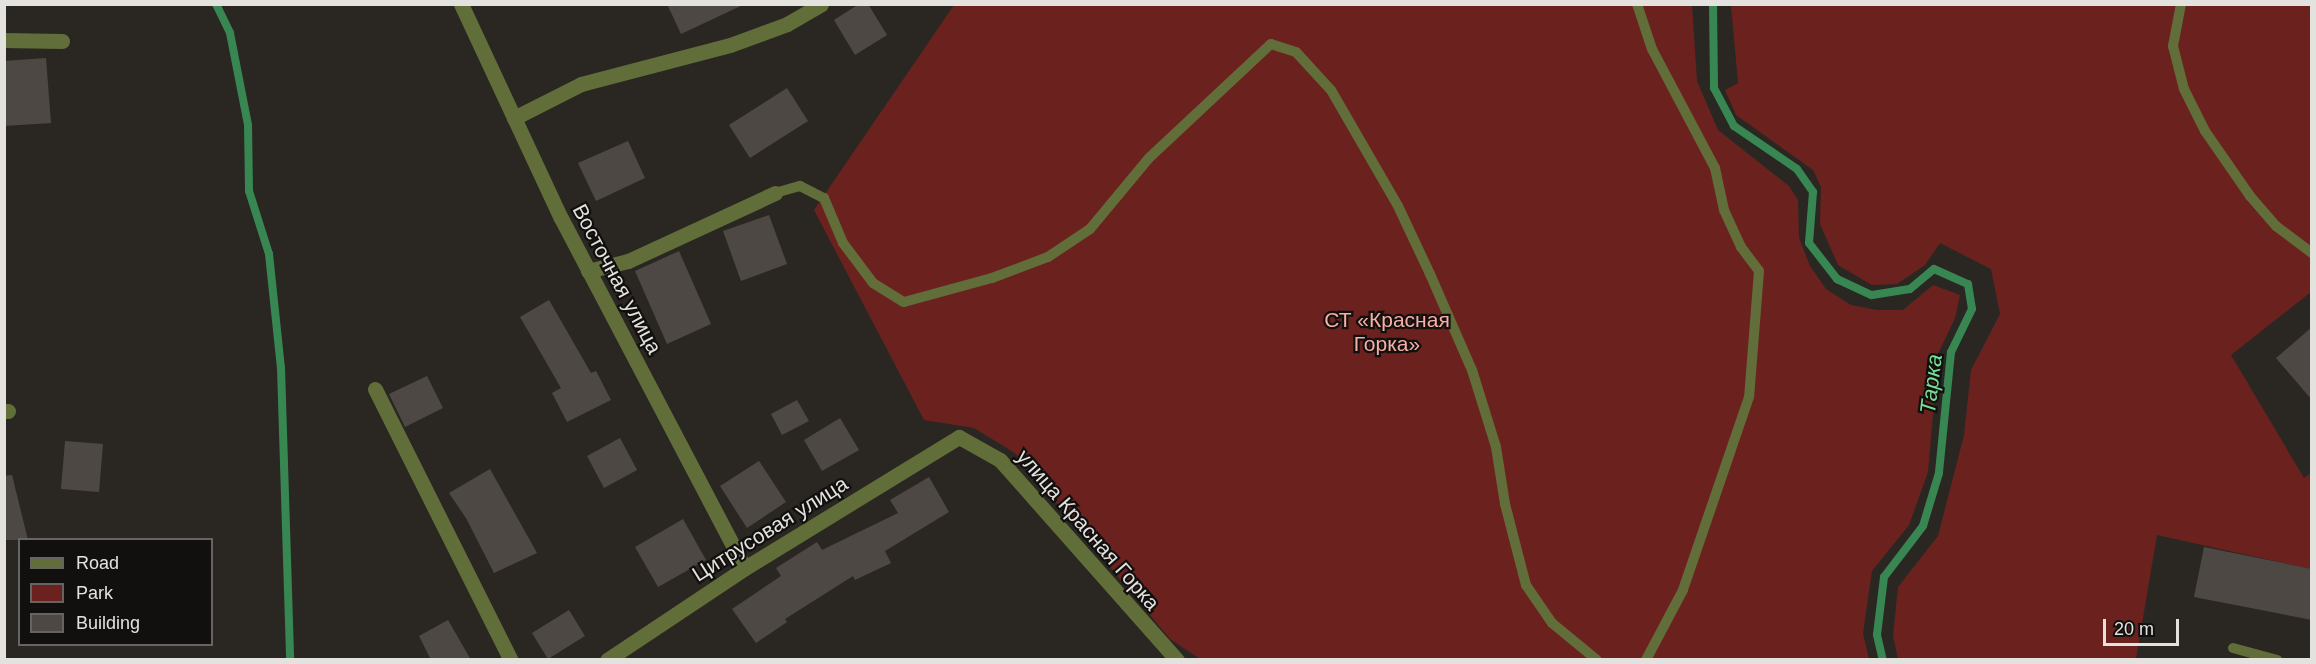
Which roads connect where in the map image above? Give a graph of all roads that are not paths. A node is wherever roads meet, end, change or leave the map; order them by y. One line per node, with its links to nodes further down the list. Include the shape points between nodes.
1 (461, 4): 7 (street, Восточная улица)
2 (821, 4): 7 (street, via 788,24 730,45 582,84)
3 (1637, 4): 19 (lane, via 1652,49 1715,168 1724,210 1741,247 1759,271 1749,397 1683,590)
4 (2181, 4): 9 (lane, via 2173,46 2184,88 2205,131 2276,226)
5 (4, 40): 6 (street)
6 (62, 41)
7 (514, 118): 10 (street, Восточная улица)
8 (775, 193): 10 (street, via 628,261); 18 (lane, via 800,186 824,198 843,243 873,283 904,302 981,281 1048,256 1090,229 1149,158 1271,44 1296,52 1331,90 1398,206 1472,370 1496,447 1505,504 1526,585 1552,622)
9 (2312, 252)
10 (588, 271): 13 (street, Восточная улица)
11 (375, 389): 15 (street)
12 (959, 437): 13 (street, Цитрусовая улица); 17 (street, улица Красная Горка, via 1000,460)
13 (745, 568): 16 (street, Цитрусовая улица)
14 (2234, 648): 20 (lane)
15 (511, 660)
16 (607, 660)
17 (1177, 660)
18 (1597, 660)
19 (1646, 660)
20 (2277, 660)

